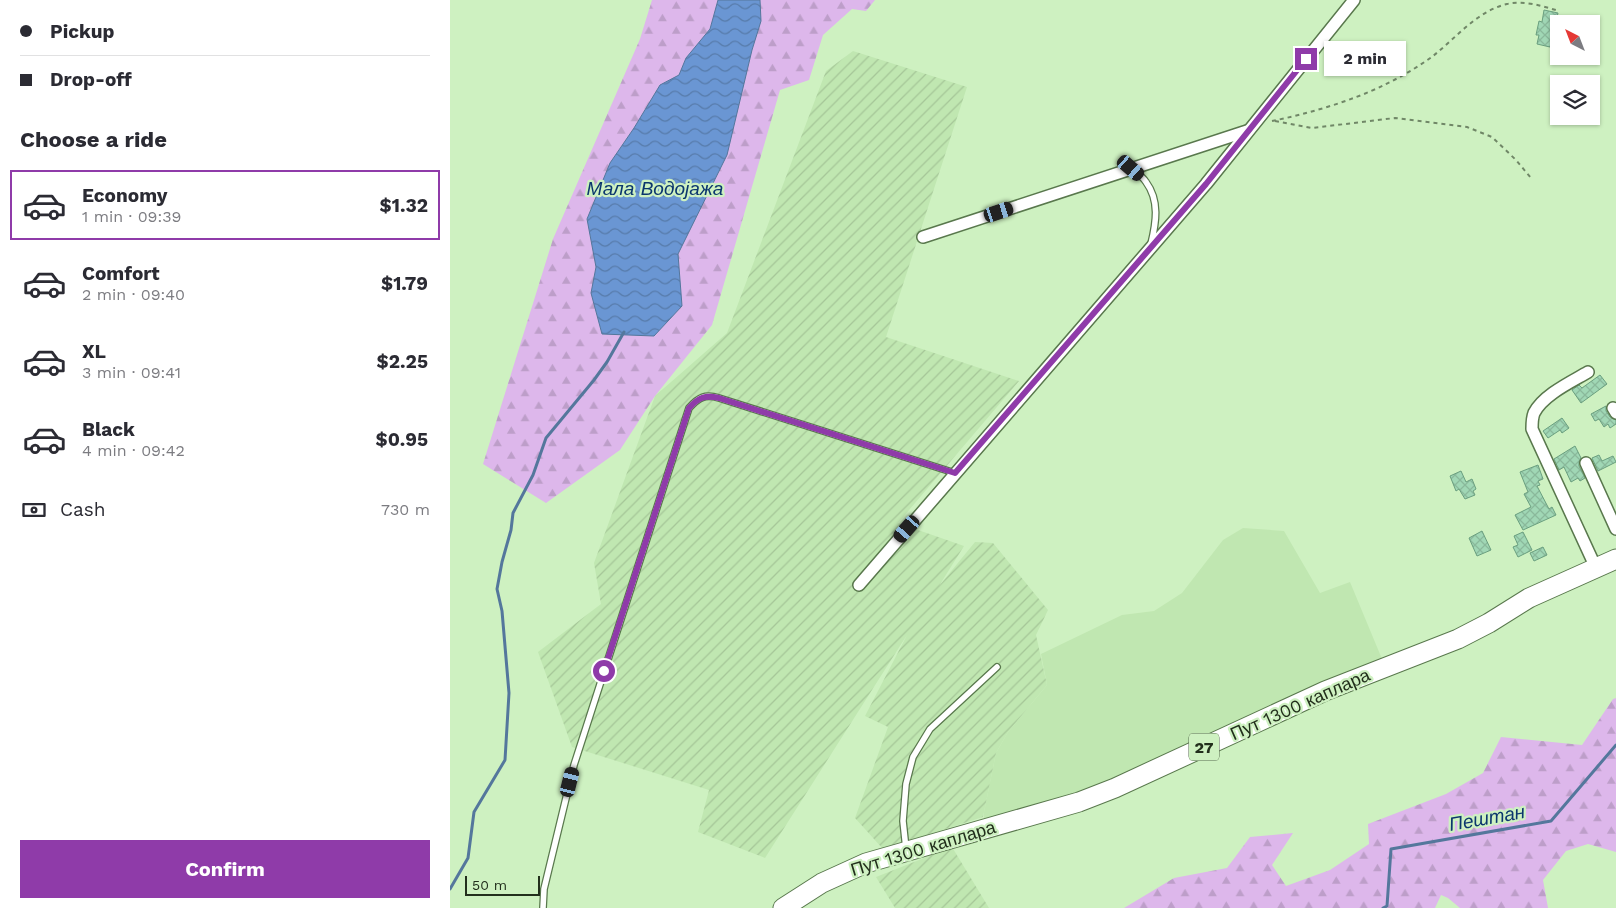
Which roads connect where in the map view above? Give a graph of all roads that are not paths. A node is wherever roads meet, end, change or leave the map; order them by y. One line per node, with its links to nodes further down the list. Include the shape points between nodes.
1 (1354, 0): 2 (street)
2 (1247, 131): 3 (street); 5 (street)
3 (1131, 168): 4 (street); 5 (lane, via 1146,181 1155,200 1156,222)
4 (923, 237)
5 (1150, 249): 8 (street)
6 (1588, 372): 11 (street, via 1544,400 1534,414 1532,429)
7 (1586, 463): 9 (street)
8 (955, 473): 12 (street); 15 (lane, via 719,398 700,397 694,402 686,417 574,765 544,889)
9 (1616, 529)
10 (1616, 559): 11 (main road, Пут 1300 каплара / 27)
11 (1596, 568): 14 (main road, Пут 1300 каплара / 27, via 1530,598 1458,639 1292,705 1105,793)
12 (859, 585)
13 (997, 667): 14 (lane, via 930,729 913,756 905,793)
14 (906, 851): 16 (main road, Пут 1300 каплара / 27, via 844,872)
15 (544, 908)
16 (783, 908)

